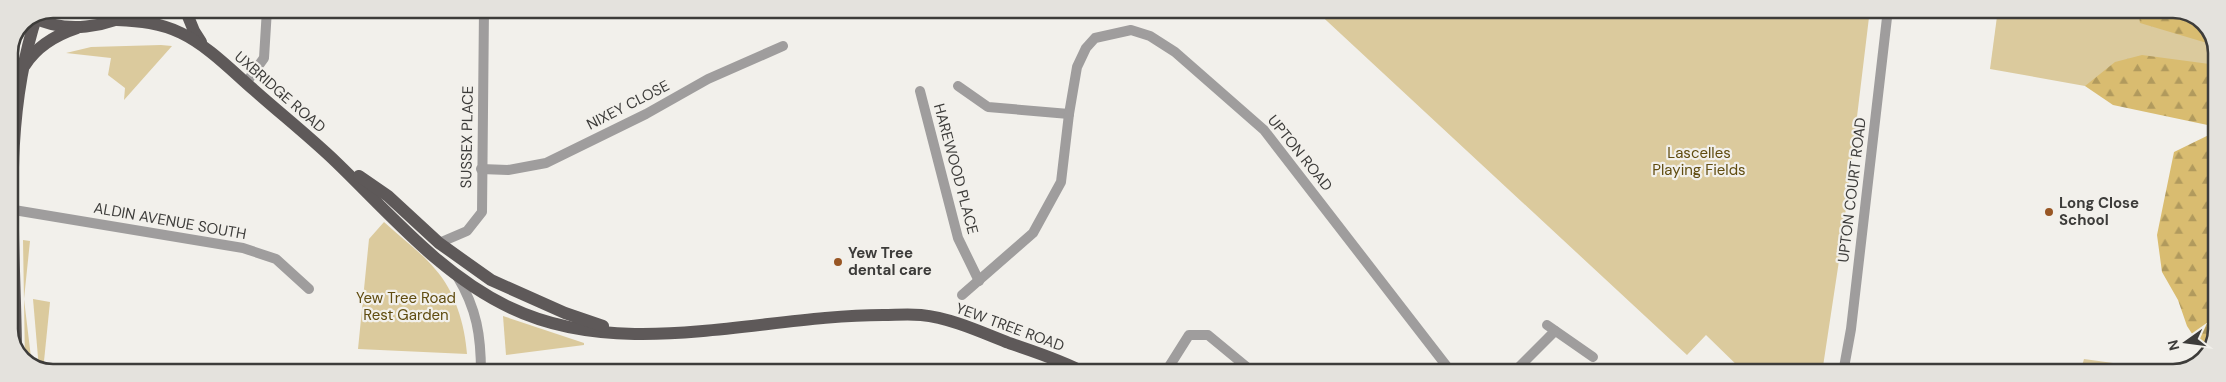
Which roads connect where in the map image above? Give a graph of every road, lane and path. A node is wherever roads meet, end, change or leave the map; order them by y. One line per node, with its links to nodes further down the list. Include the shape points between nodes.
1 (121, 18): 7 (main road)
2 (189, 18): 11 (main road, UXBRIDGE ROAD)
3 (266, 18): 13 (street, via 264,58)
4 (484, 18): 19 (street, SUSSEX PLACE)
5 (1887, 18): 34 (street, UPTON COURT ROAD)
6 (43, 19): 9 (main road, via 63,26)
7 (117, 20): 9 (main road); 11 (main road, UXBRIDGE ROAD, via 164,26)
8 (34, 22): 12 (main road)
9 (84, 26): 12 (main road, via 59,35 43,46)
10 (783, 46): 19 (street, NIXEY CLOSE, via 708,79 646,114 546,163 508,170)
11 (206, 49): 13 (main road, UXBRIDGE ROAD)
12 (22, 70): 16 (main road)
13 (246, 83): 18 (main road, UXBRIDGE ROAD)
14 (958, 86): 17 (street, via 988,107)
15 (920, 91): 23 (street, HAREWOOD PLACE, via 958,238)
16 (18, 99)
17 (1069, 114): 23 (street, UPTON ROAD, via 1061,182 1038,225); 32 (street, UPTON ROAD, via 1077,67 1095,38 1131,30 1150,36 1175,52 1264,130)
18 (334, 159): 21 (main road, via 388,196); 22 (main road)
19 (481, 169): 21 (street, SUSSEX PLACE, via 482,212 467,231)
20 (18, 211): 24 (street, ALDIN AVENUE SOUTH, via 243,248 276,259)
21 (439, 243): 26 (main road, via 491,280 521,295 565,314)
22 (456, 275): 26 (main road, via 512,309 559,326); 28 (street, via 468,294 481,340)
23 (979, 281): 25 (street, UPTON ROAD)
24 (309, 289)
25 (962, 296)
26 (627, 333): 29 (main road, YEW TREE ROAD, via 697,333 855,315 922,315 966,326)
27 (1593, 357): 33 (street, via 1551,328)
28 (481, 364)
29 (1062, 364)
30 (1171, 364): 31 (street, via 1189,336 1208,334)
31 (1243, 364)
32 (1445, 364)
33 (1521, 364)
34 (1845, 364)

